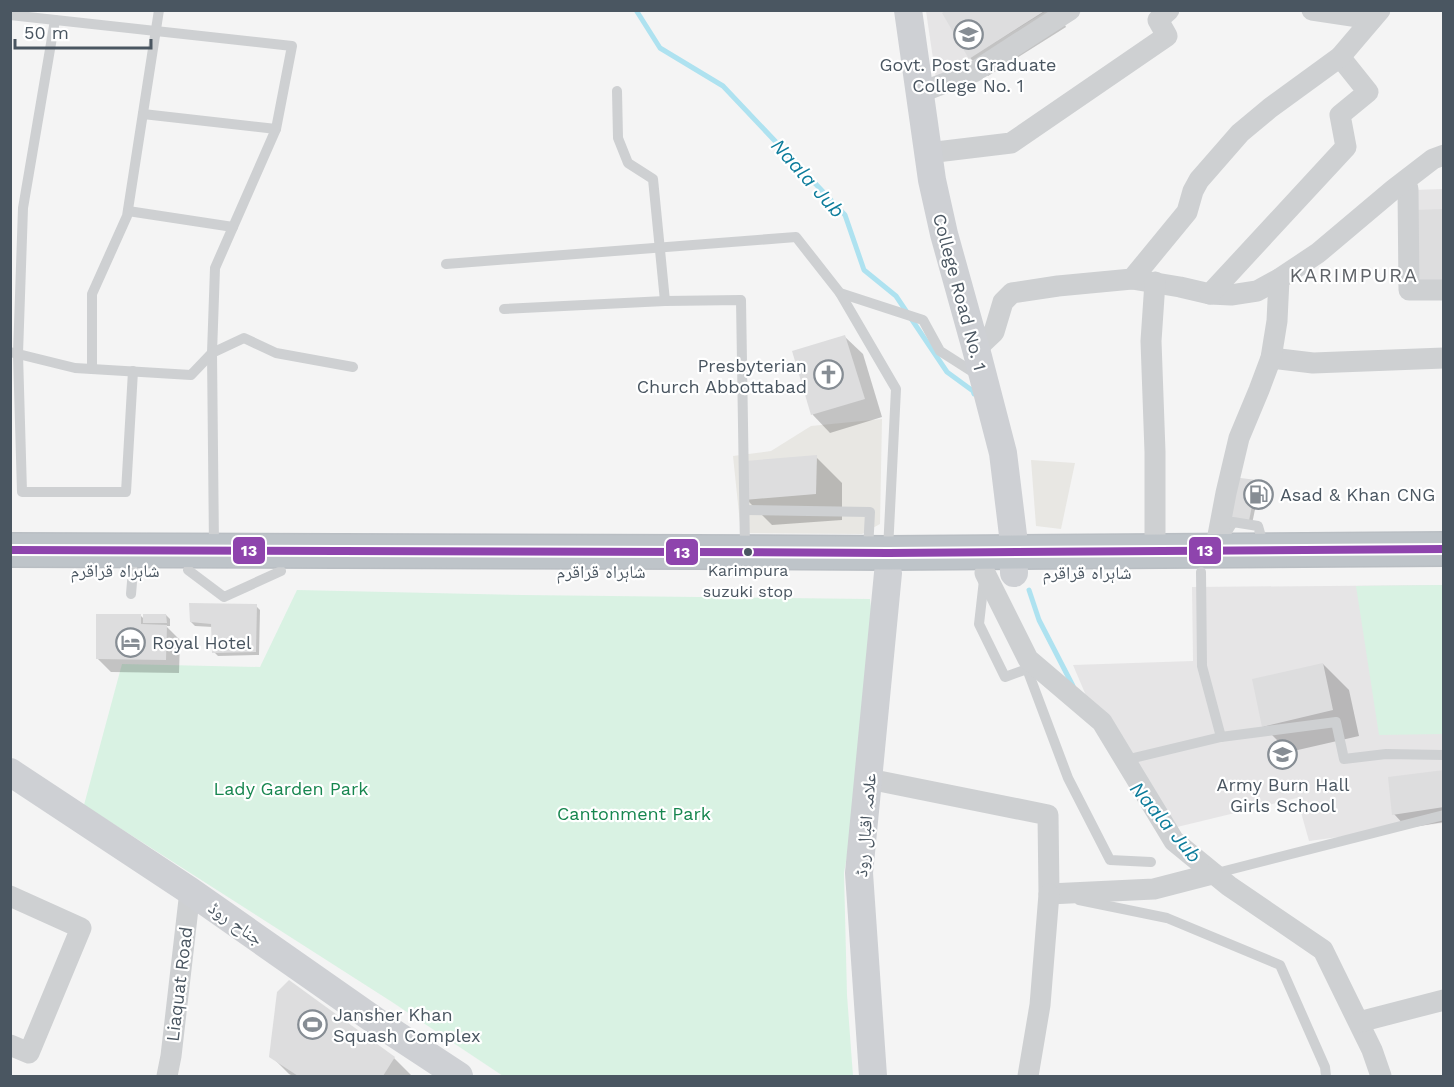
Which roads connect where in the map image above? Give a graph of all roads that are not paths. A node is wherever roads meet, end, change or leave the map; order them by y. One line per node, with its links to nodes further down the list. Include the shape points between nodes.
1 (159, 10): 9 (lane)
2 (908, 10): 12 (main road, College Road No. 1)
3 (1070, 10): 12 (street, via 974,72)
4 (1169, 10): 15 (street, via 1158,20 1167,36 1011,143)
5 (1312, 10): 7 (street)
6 (10, 15): 8 (lane)
7 (1376, 15): 10 (street)
8 (55, 20): 9 (lane); 31 (lane, via 23,207)
9 (156, 31): 13 (lane); 14 (lane, via 292,46)
10 (1340, 57): 22 (street, via 1240,133 1198,180 1187,212); 27 (street, via 1368,92 1340,115 1346,147)
11 (617, 91): 20 (lane, via 621,146 628,163 653,179)
12 (919, 93): 15 (main road, College Road No. 1)
13 (143, 114): 14 (lane); 18 (lane)
14 (276, 129): 19 (lane)
15 (928, 153): 30 (main road, College Road No. 1, via 944,234)
16 (1443, 155): 17 (street)
17 (1403, 183): 23 (street, via 1318,253); 25 (street, via 1408,189 1409,290)
18 (128, 211): 19 (lane); 36 (lane, via 92,294)
19 (233, 227): 32 (lane, via 215,268)
20 (659, 248): 21 (lane); 26 (lane, via 796,237); 28 (lane)
21 (446, 264)
22 (1132, 279): 24 (street); 30 (street, via 1012,293 1003,302 994,332)
23 (1279, 279): 27 (street, via 1257,291); 33 (street)
24 (1155, 282): 27 (street); 44 (street, via 1151,341)
25 (1443, 290)
26 (840, 293): 38 (lane, via 923,321 940,351); 45 (lane, via 896,389)
27 (1210, 294)
28 (665, 301): 29 (lane); 39 (lane, via 741,300)
29 (504, 309)
30 (976, 349): 38 (main road, College Road No. 1)
31 (14, 353): 36 (lane); 37 (lane, via 22,492 126,492)
32 (212, 353): 35 (lane, via 244,338 276,353); 37 (lane, via 191,375); 42 (lane)
33 (1271, 358): 34 (street, via 1312,363); 46 (street, via 1239,438)
34 (1443, 358)
35 (353, 367)
36 (92, 369): 37 (lane)
37 (133, 371)
38 (984, 379): 47 (main road, College Road No. 1, via 1003,453)
39 (745, 510): 43 (lane); 45 (lane, via 870,512)
40 (1443, 549): 46 (highway, شاہراہ قراقرم, via 1266,551)
41 (10, 550): 42 (highway, شاہراہ قراقرم)
42 (214, 550): 43 (highway, شاہراہ قراقرم)
43 (745, 552): 45 (highway, شاہراہ قراقرم)
44 (1155, 552): 46 (highway, شاہراہ قراقرم); 47 (highway, شاہراہ قراقرم)
45 (881, 560): 47 (highway, شاہراہ قراقرم); 49 (highway, شاہراہ قراقرم, via 188,570 132,582); 54 (main road, علامہ اقبال روڈ)
46 (1208, 562): 47 (highway, شاہراہ قراقرم); 48 (highway, شاہراہ قراقرم); 50 (lane, via 1202,666)
47 (1004, 566): 52 (street, via 1028,659 1102,722); 56 (lane, via 980,624 1005,677 1028,669 1068,778 1110,860)
48 (1443, 569)
49 (10, 570)
50 (1221, 737): 51 (lane, via 1336,722 1344,759 1386,754); 52 (lane)
51 (1443, 755)
52 (1125, 760): 57 (street, via 1174,841)
53 (10, 772): 58 (main road, جناح روڈ)
54 (869, 779): 59 (street, via 1048,815); 66 (main road, علامہ اقبال روڈ, via 859,873)
55 (1443, 815): 57 (lane)
56 (1151, 862)
57 (1212, 874): 59 (street, via 1154,889); 62 (street, via 1323,950)
58 (190, 891): 64 (street, Liaquat Road); 65 (main road, جناح روڈ)
59 (1049, 894): 67 (street, via 1040,1005); 68 (lane, via 1167,918 1280,965)
60 (10, 896): 63 (street, via 81,928 29,1053)
61 (1443, 1000): 62 (street)
62 (1359, 1022): 69 (street)
63 (10, 1045)
64 (167, 1077)
65 (459, 1077)
66 (873, 1077)
67 (1028, 1077)
68 (1326, 1077)
69 (1381, 1077)

